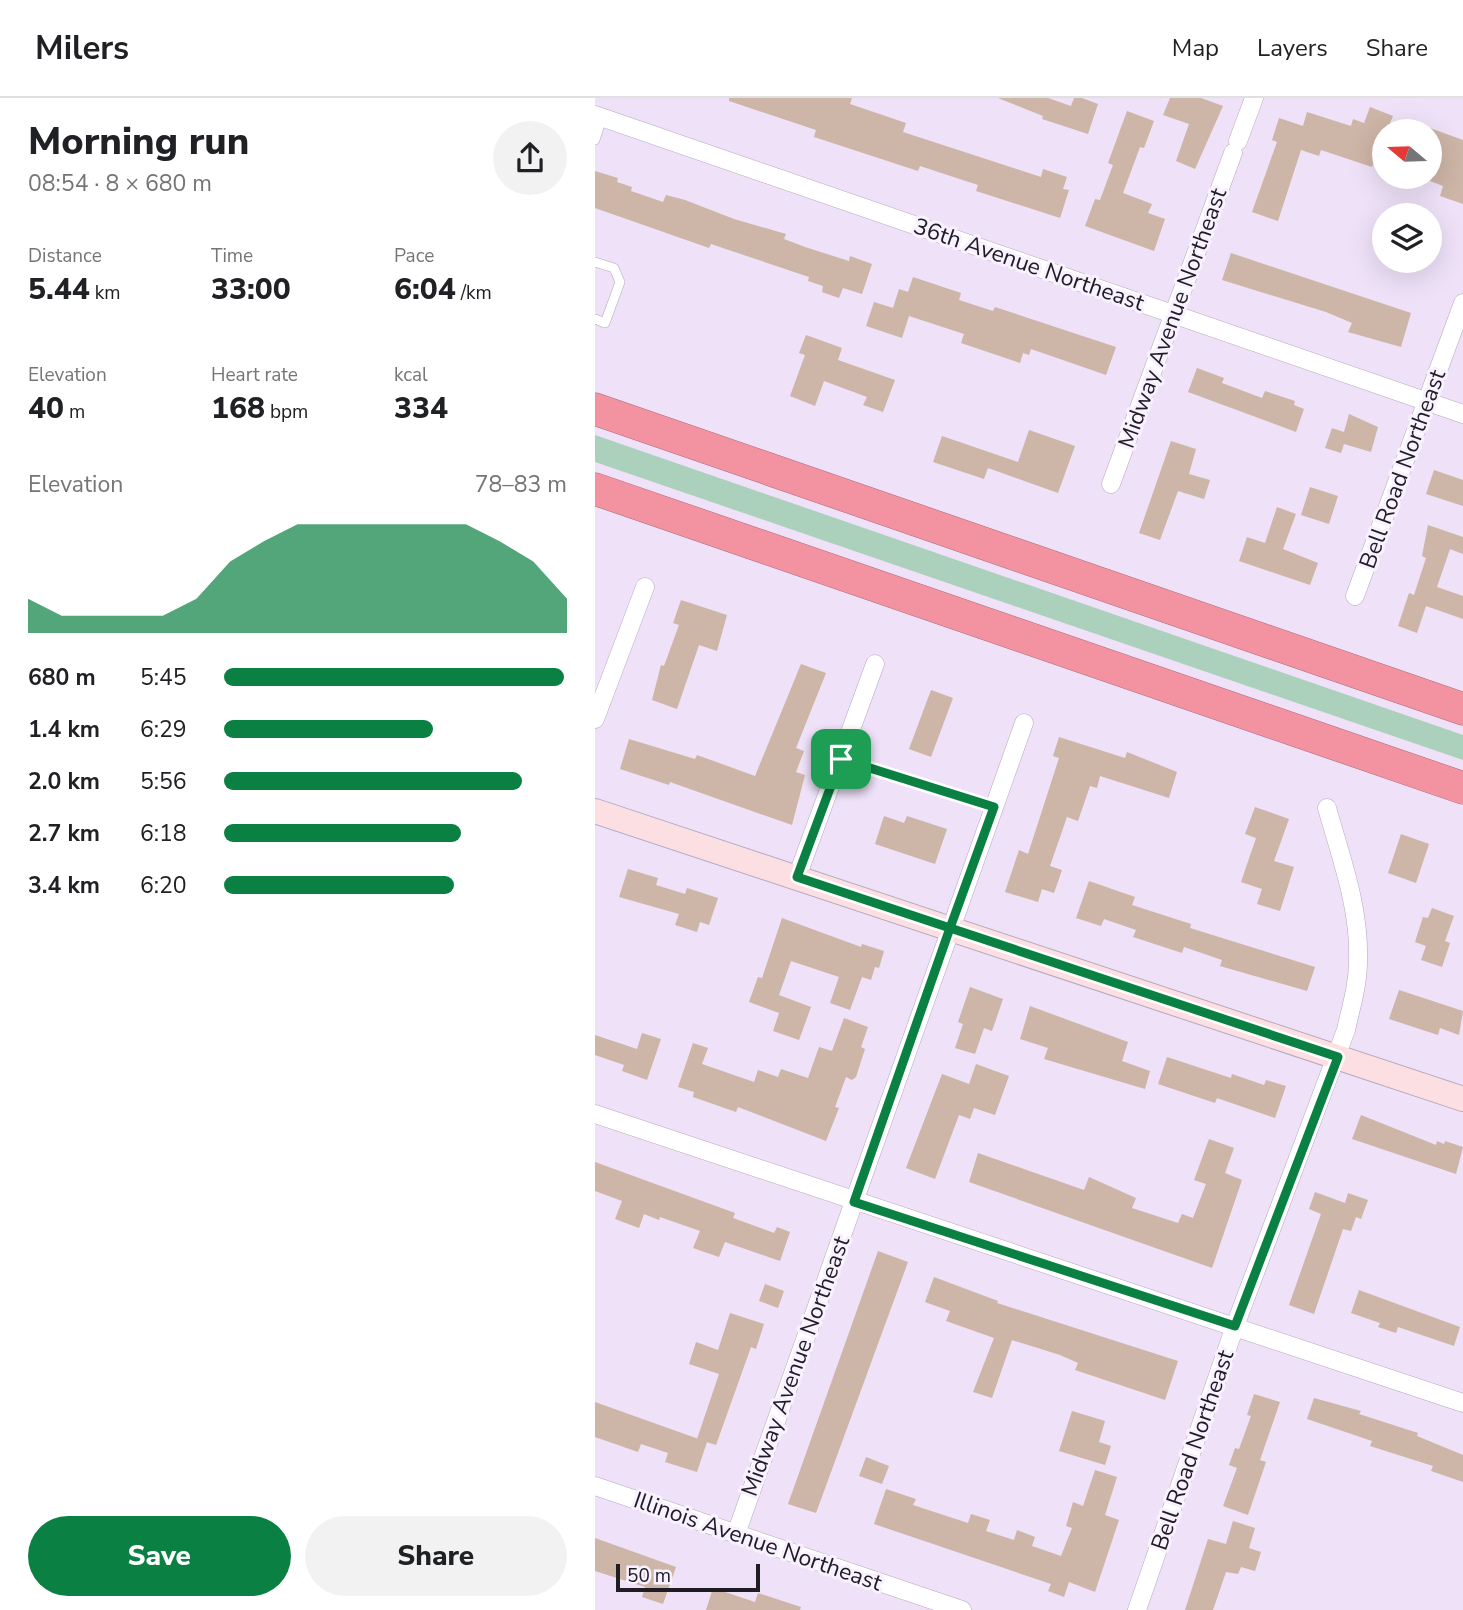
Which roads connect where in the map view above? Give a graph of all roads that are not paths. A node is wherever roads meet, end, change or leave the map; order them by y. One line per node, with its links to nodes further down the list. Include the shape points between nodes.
1 (1254, 98): 6 (street, Midway Avenue Northeast)
2 (599, 116): 3 (lane); 6 (street, 36th Avenue Northeast)
3 (595, 140)
4 (595, 262): 7 (lane, via 614,268 620,282 605,323)
5 (1463, 303): 8 (street, Bell Road Northeast)
6 (1173, 313): 8 (street, 36th Avenue Northeast); 11 (street, Midway Avenue Northeast)
7 (595, 319)
8 (1427, 400): 10 (street, 36th Avenue Northeast); 14 (street, Bell Road Northeast)
9 (595, 409): 16 (highway)
10 (1463, 414)
11 (1111, 484)
12 (595, 489): 20 (highway)
13 (645, 587): 17 (street)
14 (1355, 596)
15 (875, 664): 19 (street)
16 (1463, 709)
17 (595, 719)
18 (1024, 723): 21 (street, Midway Avenue Northeast)
19 (841, 759): 21 (lane); 24 (street)
20 (1463, 788)
21 (994, 807): 25 (street, Midway Avenue Northeast)
22 (1327, 808): 26 (street, Bell Road Northeast, via 1353,898 1358,944 1356,983)
23 (595, 811): 24 (main road)
24 (797, 877): 25 (main road)
25 (950, 928): 26 (main road); 29 (street, Midway Avenue Northeast)
26 (1338, 1057): 27 (main road); 30 (street, Bell Road Northeast)
27 (1463, 1099)
28 (595, 1114): 29 (street)
29 (854, 1202): 30 (street); 33 (street, Midway Avenue Northeast)
30 (1235, 1326): 31 (street); 35 (street, Bell Road Northeast)
31 (1463, 1403)
32 (595, 1486): 33 (street, Illinois Avenue Northeast)
33 (736, 1534): 34 (street, Illinois Avenue Northeast)
34 (962, 1610)
35 (1137, 1610)

